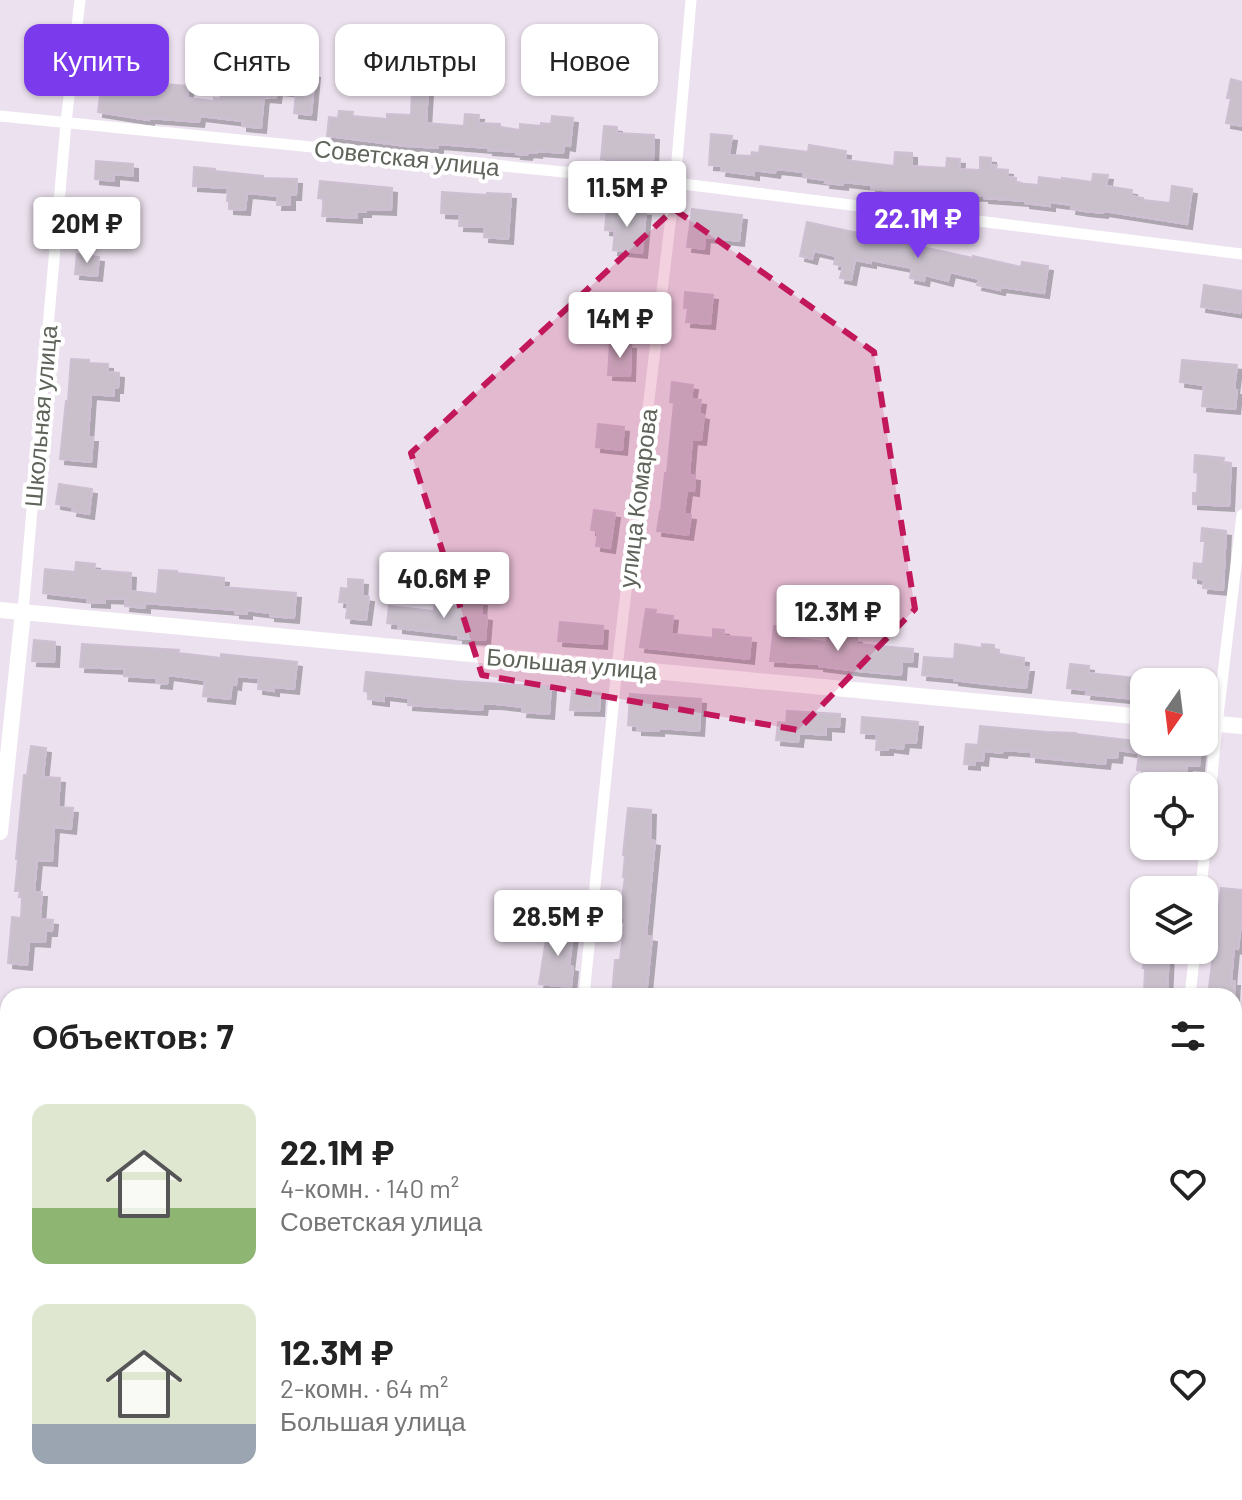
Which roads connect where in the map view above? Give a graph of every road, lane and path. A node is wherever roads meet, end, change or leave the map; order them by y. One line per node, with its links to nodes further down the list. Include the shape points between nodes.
1 (80, 0): 4 (street, Школьная улица)
2 (691, 0): 5 (street, улица Комарова)
3 (0, 116): 4 (street, Советская улица)
4 (66, 123): 5 (street, Советская улица); 9 (street, Школьная улица)
5 (675, 183): 6 (street, Советская улица); 10 (street, улица Комарова)
6 (1242, 254)
7 (1242, 515): 11 (street)
8 (0, 610): 9 (street, Большая улица)
9 (23, 612): 10 (street, Большая улица); 16 (street, Школьная улица)
10 (617, 667): 12 (street, Большая улица); 19 (street, улица Комарова)
11 (1218, 671)
12 (1130, 716)
13 (1218, 724): 14 (street)
14 (1242, 726)
15 (1208, 756): 17 (street)
16 (0, 832)
17 (1202, 876)
18 (1193, 964): 20 (street)
19 (585, 988)
20 (1191, 988)
21 (469, 1500): 22 (path)
22 (477, 1500)

